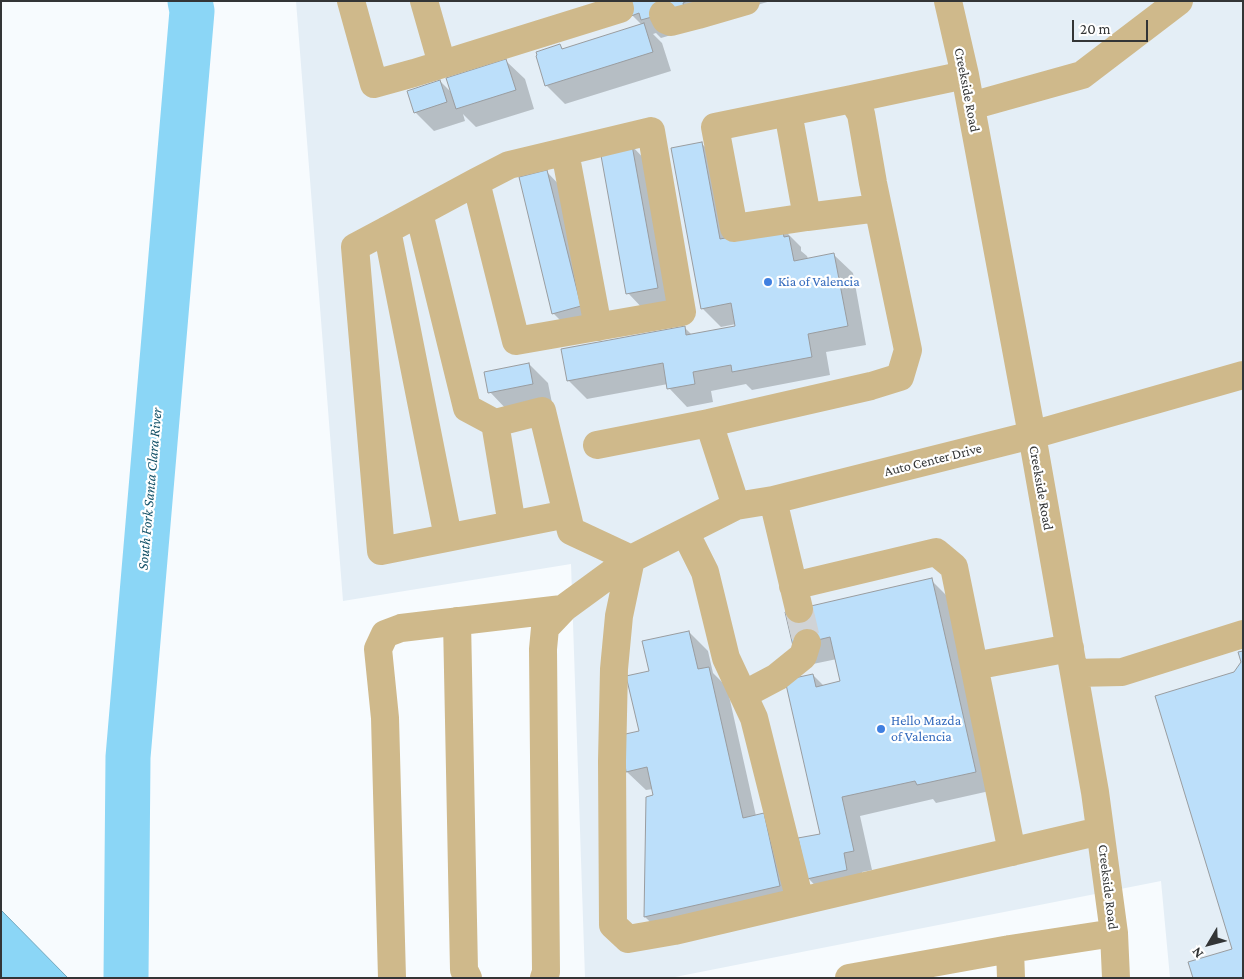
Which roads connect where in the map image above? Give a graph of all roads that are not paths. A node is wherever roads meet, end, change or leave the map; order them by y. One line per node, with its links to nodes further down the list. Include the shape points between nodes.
1 (351, 1): 8 (street, via 374,84)
2 (424, 1): 8 (street)
3 (618, 1): 8 (street, via 620,9)
4 (746, 1): 7 (street, via 671,22)
5 (948, 1): 9 (street, Creekside Road)
6 (1179, 1): 11 (street, via 1082,75)
7 (663, 14)
8 (442, 64)
9 (966, 75): 10 (street); 11 (street, Creekside Road)
10 (852, 99): 12 (street); 15 (street, via 861,114)
11 (971, 106): 23 (street, Creekside Road)
12 (788, 112): 17 (street); 17 (street, via 715,127 734,228)
13 (565, 152): 14 (street, via 509,165); 19 (street); 19 (street, via 651,130 682,312)
14 (476, 182): 16 (street); 19 (street, via 516,341)
15 (878, 208): 17 (street); 22 (street, via 908,350 900,377)
16 (419, 212): 18 (street); 21 (street, via 467,408)
17 (806, 216)
18 (387, 230): 30 (street); 30 (street, via 355,246 380,551)
19 (598, 327)
20 (1243, 375): 23 (street, Auto Center Drive)
21 (495, 423): 27 (street, via 542,412); 28 (street)
22 (709, 423): 24 (street); 26 (street)
23 (1032, 435): 25 (street, Auto Center Drive); 36 (street, Creekside Road)
24 (598, 444)
25 (773, 500): 26 (street, Auto Center Drive); 37 (street, via 796,597 936,552 954,567)
26 (736, 506): 29 (street, Auto Center Drive)
27 (567, 514): 28 (street); 31 (street, via 571,531)
28 (512, 524): 30 (street)
29 (685, 532): 31 (street, Auto Center Drive); 38 (street, via 705,572 726,658)
30 (448, 537)
31 (631, 560): 32 (street, Auto Center Drive); 41 (street, via 619,616 614,669 613,925 628,939)
32 (562, 609): 33 (street); 46 (street, Auto Center Drive, via 545,628 543,649)
33 (457, 621): 44 (street, via 401,628 385,634 378,649 385,718); 45 (street, via 464,970)
34 (1243, 634): 36 (street, via 1122,672)
35 (807, 643): 38 (street, via 803,656 777,677)
36 (1072, 661): 37 (street); 39 (street, Creekside Road)
37 (974, 666): 40 (street)
38 (743, 695): 41 (street, via 754,718)
39 (1100, 831): 40 (street); 42 (street, Creekside Road)
40 (1012, 852): 41 (street)
41 (800, 901)
42 (1114, 933): 43 (street); 49 (street, Creekside Road)
43 (1010, 949): 47 (street); 48 (street)
44 (392, 978)
45 (468, 978)
46 (544, 978)
47 (849, 978)
48 (1011, 978)
49 (1116, 978)

